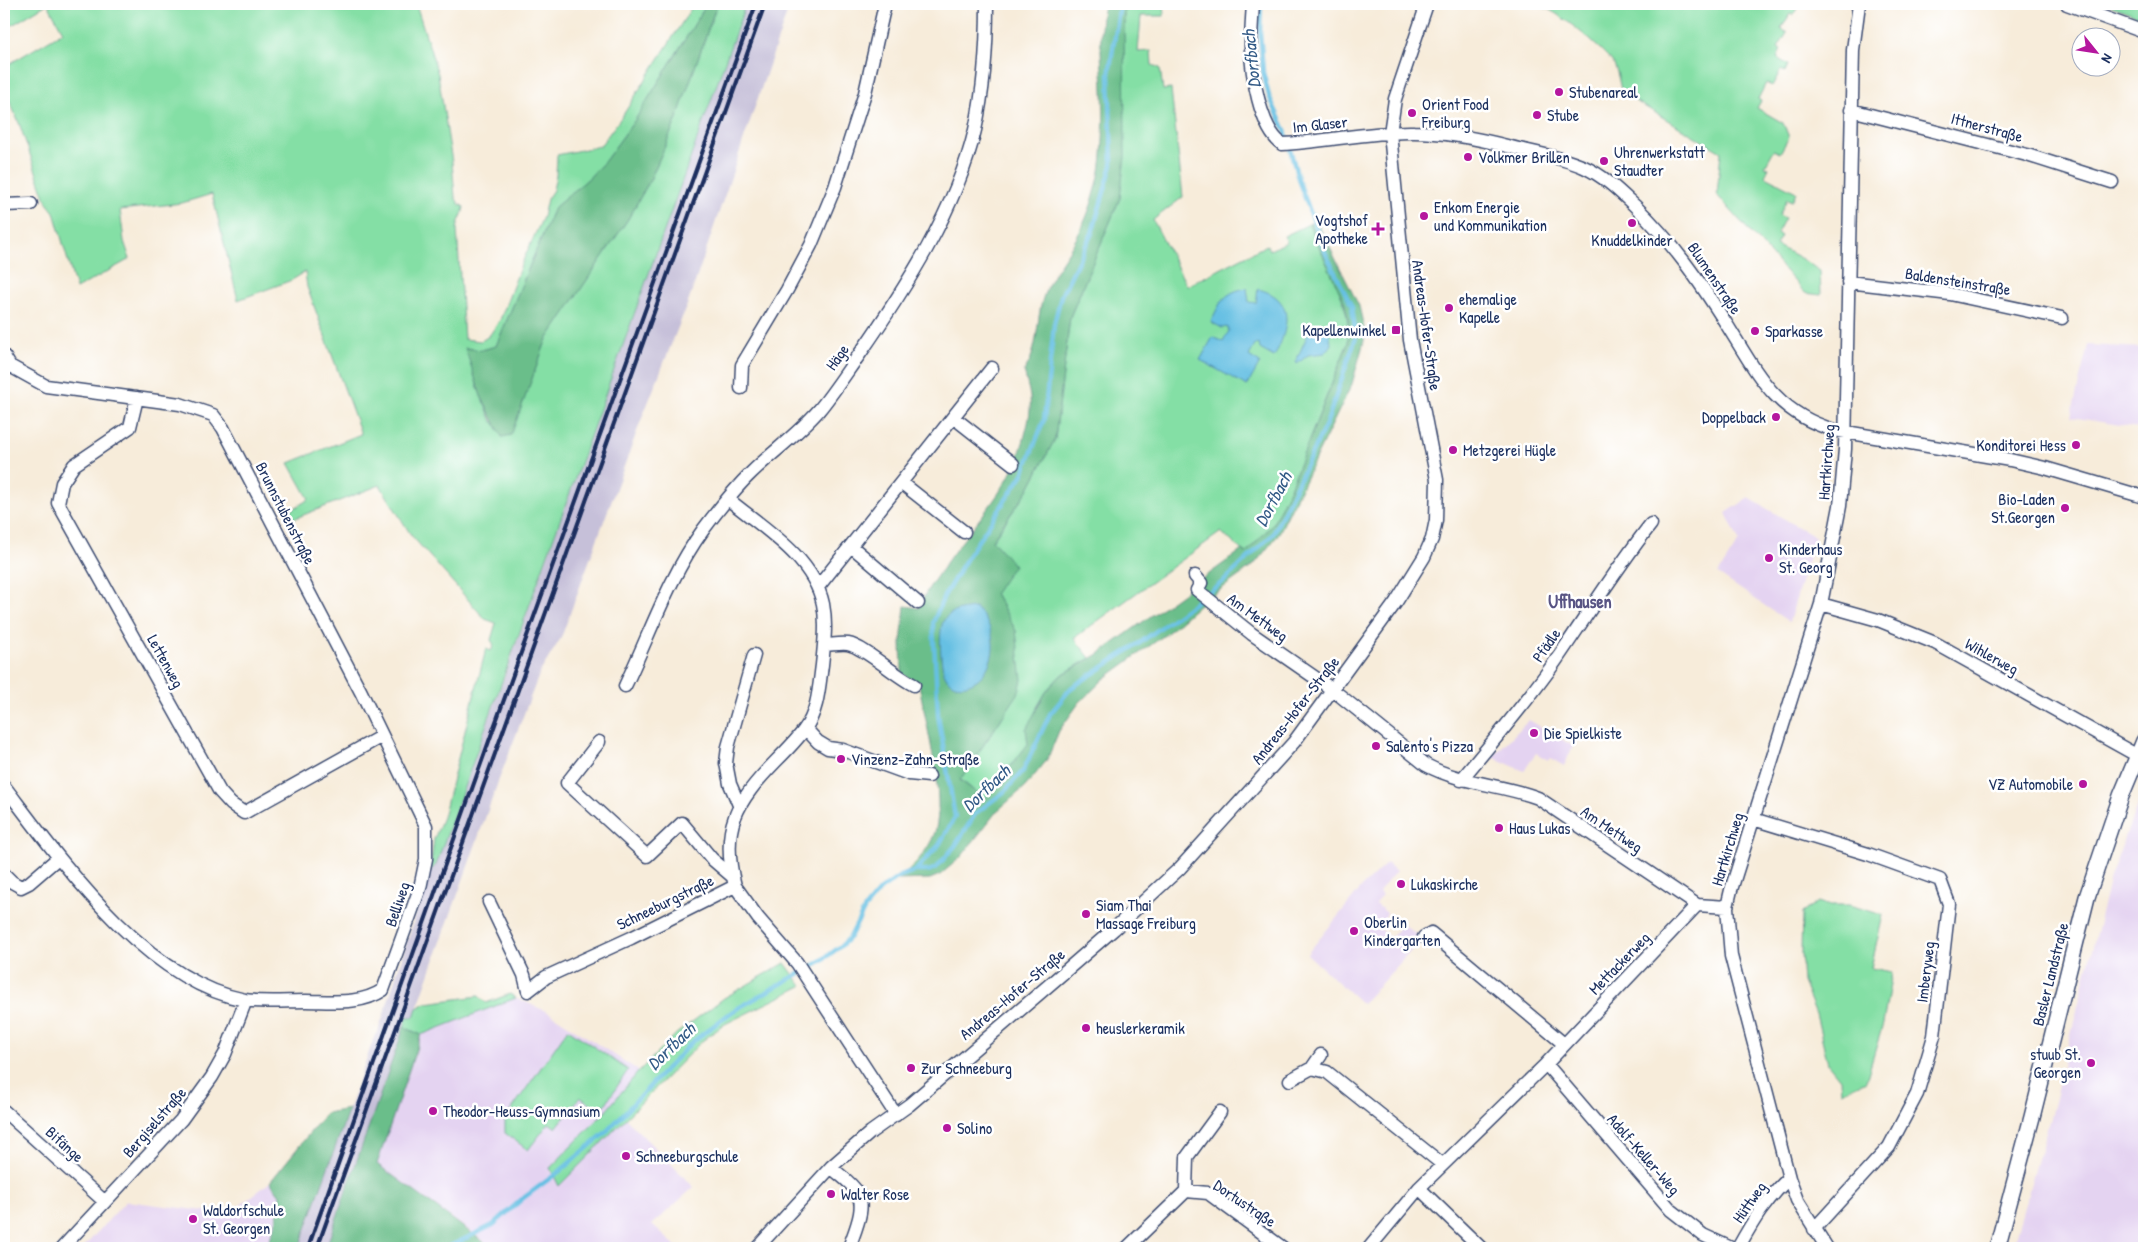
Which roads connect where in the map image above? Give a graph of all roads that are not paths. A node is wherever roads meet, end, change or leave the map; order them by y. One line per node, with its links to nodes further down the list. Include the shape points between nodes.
1 (885, 4): 17 (street, via 865,93 835,187 811,245 742,365)
2 (987, 4): 24 (street, Häge, via 980,105 974,133 951,198 931,240 884,320 819,409)
3 (1253, 4): 9 (street, Im Glaser, via 1250,48 1256,89 1274,138 1282,144)
4 (1427, 4): 9 (street, Andreas-Hofer-Straße, via 1394,99)
5 (1859, 4): 8 (street, Hartkirchweg, via 1853,50)
6 (2067, 4): 7 (street)
7 (2144, 32)
8 (1851, 110): 10 (street, Ittnerstraße, via 2026,155); 13 (street, Hartkirchweg)
9 (1390, 133): 20 (street, Blumenstraße, via 1434,133 1497,143 1567,161 1612,184 1662,232 1685,260 1759,376 1780,401 1820,426); 36 (street, Andreas-Hofer-Straße, via 1410,340 1437,480 1436,520 1432,539 1414,574)
10 (2112, 182)
11 (31, 204): 12 (street)
12 (4, 205)
13 (1848, 282): 14 (street, Baldensteinstraße, via 1950,294); 20 (street, Hartkirchweg)
14 (2062, 318)
15 (4, 356): 18 (street, Brunnstubenstraße, via 10,366 46,386)
16 (992, 368): 19 (street)
17 (742, 388)
18 (137, 398): 38 (street, Brunnstubenstraße, via 180,404 213,415 223,428); 38 (street, Lettenweg, via 130,427 74,465 62,483 58,502 220,792 244,813)
19 (953, 417): 21 (street); 22 (street)
20 (1845, 432): 23 (street, Blumenstraße, via 2010,460); 31 (street, Hartkirchweg, via 1840,506)
21 (1013, 464)
22 (902, 482): 26 (street); 27 (street)
23 (2144, 497)
24 (728, 499): 29 (street, via 795,555); 35 (street, Häge, via 684,562)
25 (1651, 524): 43 (street, Pfädle, via 1620,563 1557,659)
26 (964, 532)
27 (852, 546): 29 (street); 30 (street)
28 (1195, 576): 36 (street, Am Mettweg, via 1201,583 1198,590 1205,596 1252,634)
29 (818, 586): 32 (street, via 825,622)
30 (918, 603)
31 (1821, 604): 41 (street, Wihlerweg, via 1878,620 1935,643); 46 (street, Hartkirchweg)
32 (824, 645): 34 (street, via 848,644 860,649); 37 (street, via 819,692)
33 (754, 655): 45 (street, via 726,763)
34 (914, 685)
35 (625, 686)
36 (1333, 690): 43 (street, Am Mettweg, via 1426,765); 63 (street, Andreas-Hofer-Straße, via 1294,742 1180,868 1114,929)
37 (806, 729): 42 (street, via 828,748 843,750 910,774); 45 (street, via 757,780)
38 (382, 736): 47 (street, Brunnstubenstraße)
39 (2144, 741): 41 (street, Basler Landstraße)
40 (599, 742): 50 (street, via 567,783 647,856 682,824)
41 (2138, 756): 81 (street, Basler Landstraße, via 2087,897)
42 (929, 776)
43 (1461, 780): 52 (street, Am Mettweg, via 1516,790 1538,798)
44 (4, 786): 48 (street)
45 (739, 805): 50 (street, via 731,824 729,846)
46 (1753, 820): 53 (street, Hartkirchweg); 70 (street, Imberyweg, via 1868,854 1940,880 1949,904 1934,1036 1917,1094 1889,1147)
47 (426, 826): 55 (street, Belliweg, via 426,859 420,888 382,990 371,997 344,1001)
48 (58, 858): 49 (street, via 20,887); 55 (street, via 141,946 186,977)
49 (4, 874)
50 (734, 882): 51 (street, Schneeburgstraße, via 631,938 546,977 528,991 524,975); 63 (street, Schneeburgstraße, via 758,918 810,980)
51 (489, 902)
52 (1696, 905): 53 (street); 56 (street, Mettackerweg)
53 (1727, 907): 66 (street, via 1731,956)
54 (1424, 937): 56 (street, via 1431,933)
55 (246, 1000): 69 (street, Bergiselstraße, via 225,1054 212,1077 181,1120)
56 (1564, 1044): 58 (street, Mettackerweg)
57 (1321, 1055): 59 (street)
58 (1546, 1064): 64 (street, Mettackerweg); 78 (street, Adolf-Keller-Weg, via 1671,1210 1703,1235)
59 (1312, 1068): 60 (street); 64 (street, via 1327,1072)
60 (1290, 1080)
61 (4, 1111): 69 (street, Bifänge)
62 (1220, 1112): 68 (street, Dortustraße, via 1187,1158)
63 (896, 1115): 65 (street, Andreas-Hofer-Straße, via 878,1126)
64 (1442, 1164): 67 (street, Mettackerweg)
65 (831, 1167): 72 (street, Andreas-Hofer-Straße); 73 (street, via 860,1199 860,1212)
66 (1789, 1178): 70 (street, via 1797,1200); 79 (street, Hüttweg, via 1769,1197)
67 (1419, 1188): 76 (street, Mettackerweg); 77 (street)
68 (1186, 1191): 74 (street, Dortustraße); 75 (street, Dortustraße, via 1208,1193)
69 (104, 1202): 71 (street, Bergiselstraße)
70 (1814, 1229): 80 (street)
71 (62, 1248)
72 (757, 1248)
73 (849, 1248)
74 (1127, 1248)
75 (1283, 1248)
76 (1369, 1248)
77 (1481, 1248)
78 (1731, 1248)
79 (1738, 1248)
80 (1827, 1248)
81 (1997, 1248)

